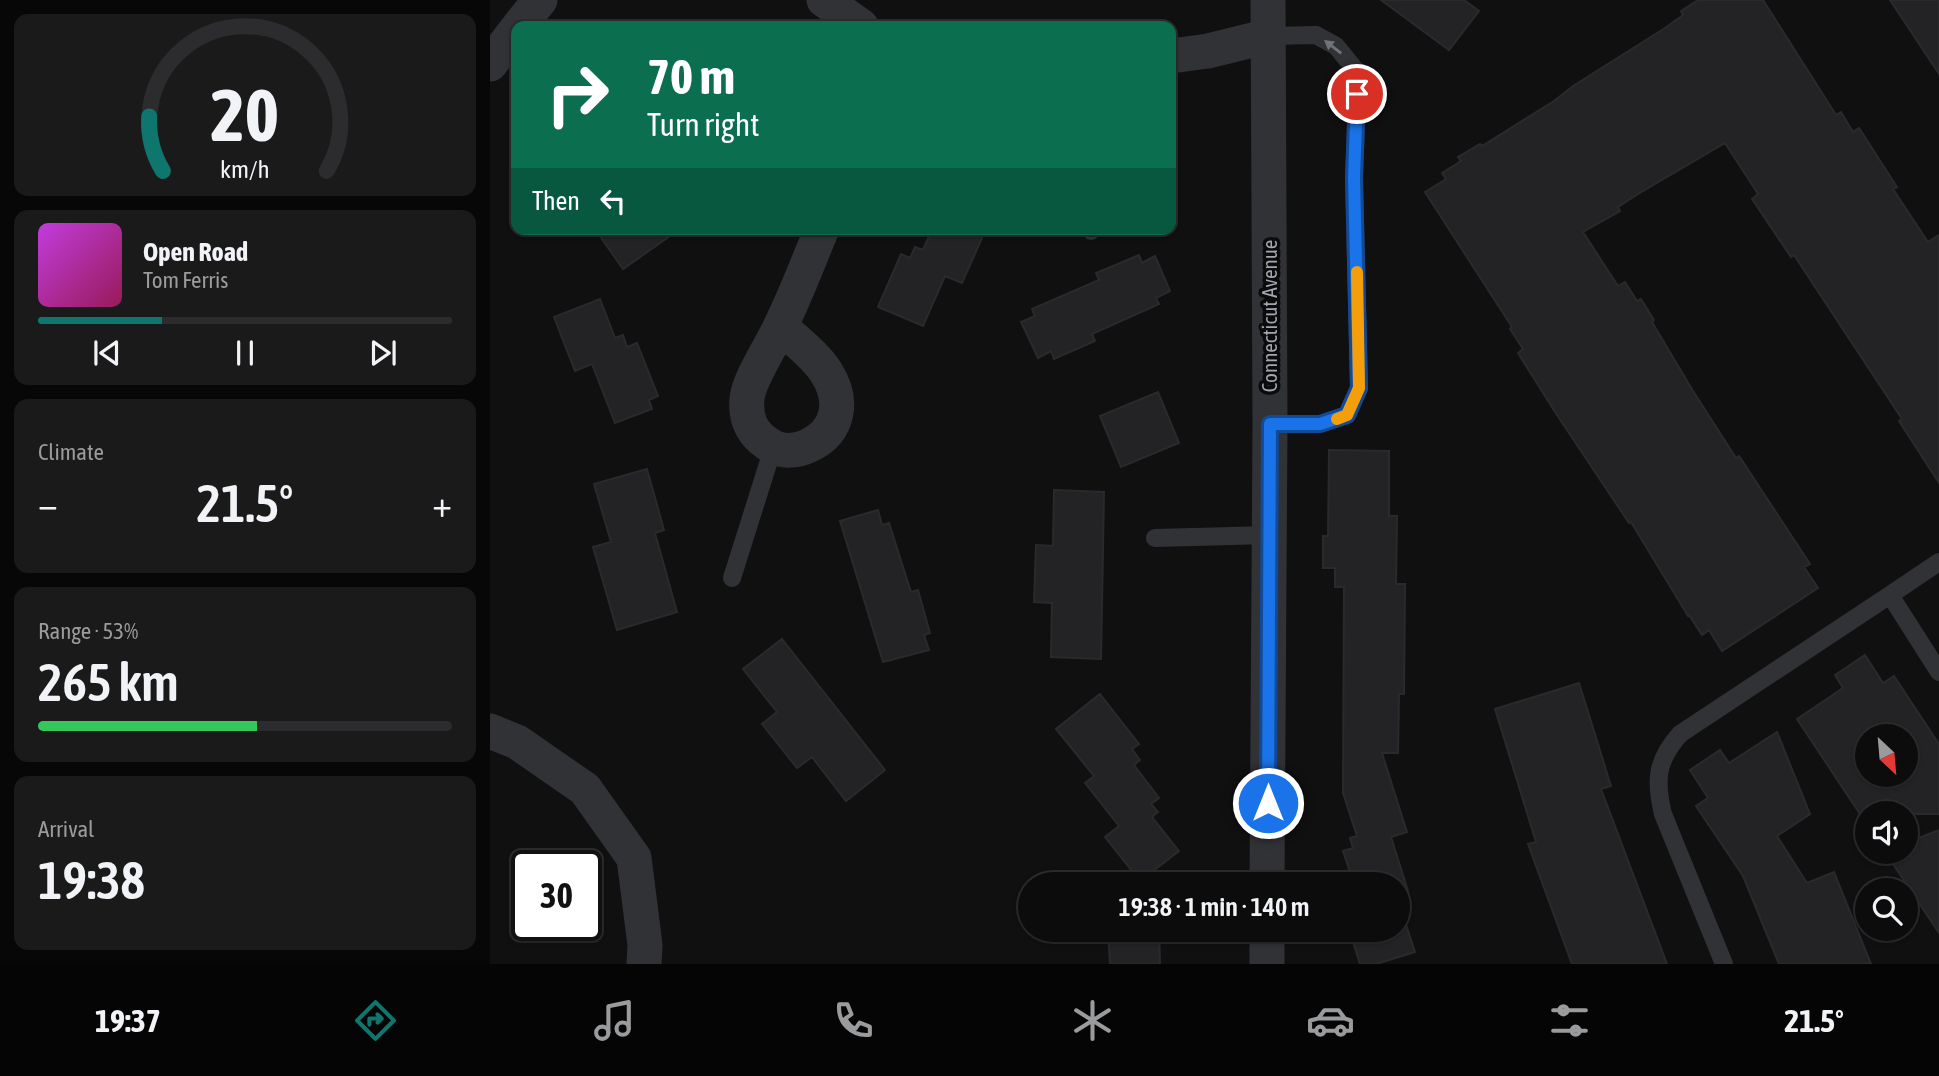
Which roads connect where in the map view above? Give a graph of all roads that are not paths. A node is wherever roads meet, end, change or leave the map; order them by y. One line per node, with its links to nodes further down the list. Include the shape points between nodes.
1 (540, 0): 4 (street)
2 (824, 0): 5 (street)
3 (1268, 0): 6 (street, Connecticut Avenue)
4 (524, 21)
5 (854, 21)
6 (1269, 36): 8 (street); 12 (street, Connecticut Avenue); 12 (lane, one-way to 6, via 1320,424 1347,415 1359,388 1359,374 1354,178 1358,73 1336,46 1315,35)
7 (511, 37): 9 (street)
8 (1176, 55)
9 (490, 64)
10 (819, 235): 11 (street)
11 (780, 327): 13 (street, via 747,398 755,435); 13 (street, via 825,371 839,409 834,425 820,441 798,451)
12 (1270, 424): 14 (street, Connecticut Avenue)
13 (773, 447): 17 (lane)
14 (1269, 535): 15 (lane); 21 (street, Connecticut Avenue)
15 (1155, 538)
16 (1939, 562): 18 (lane)
17 (732, 578)
18 (1890, 594): 19 (lane); 25 (lane, via 1679,734 1660,762 1658,795 1663,814)
19 (1939, 671)
20 (490, 731): 23 (street, via 517,742 585,789 634,858)
21 (1267, 872)
22 (1267, 942): 24 (street)
23 (644, 964)
24 (1267, 964)
25 (1724, 964)

